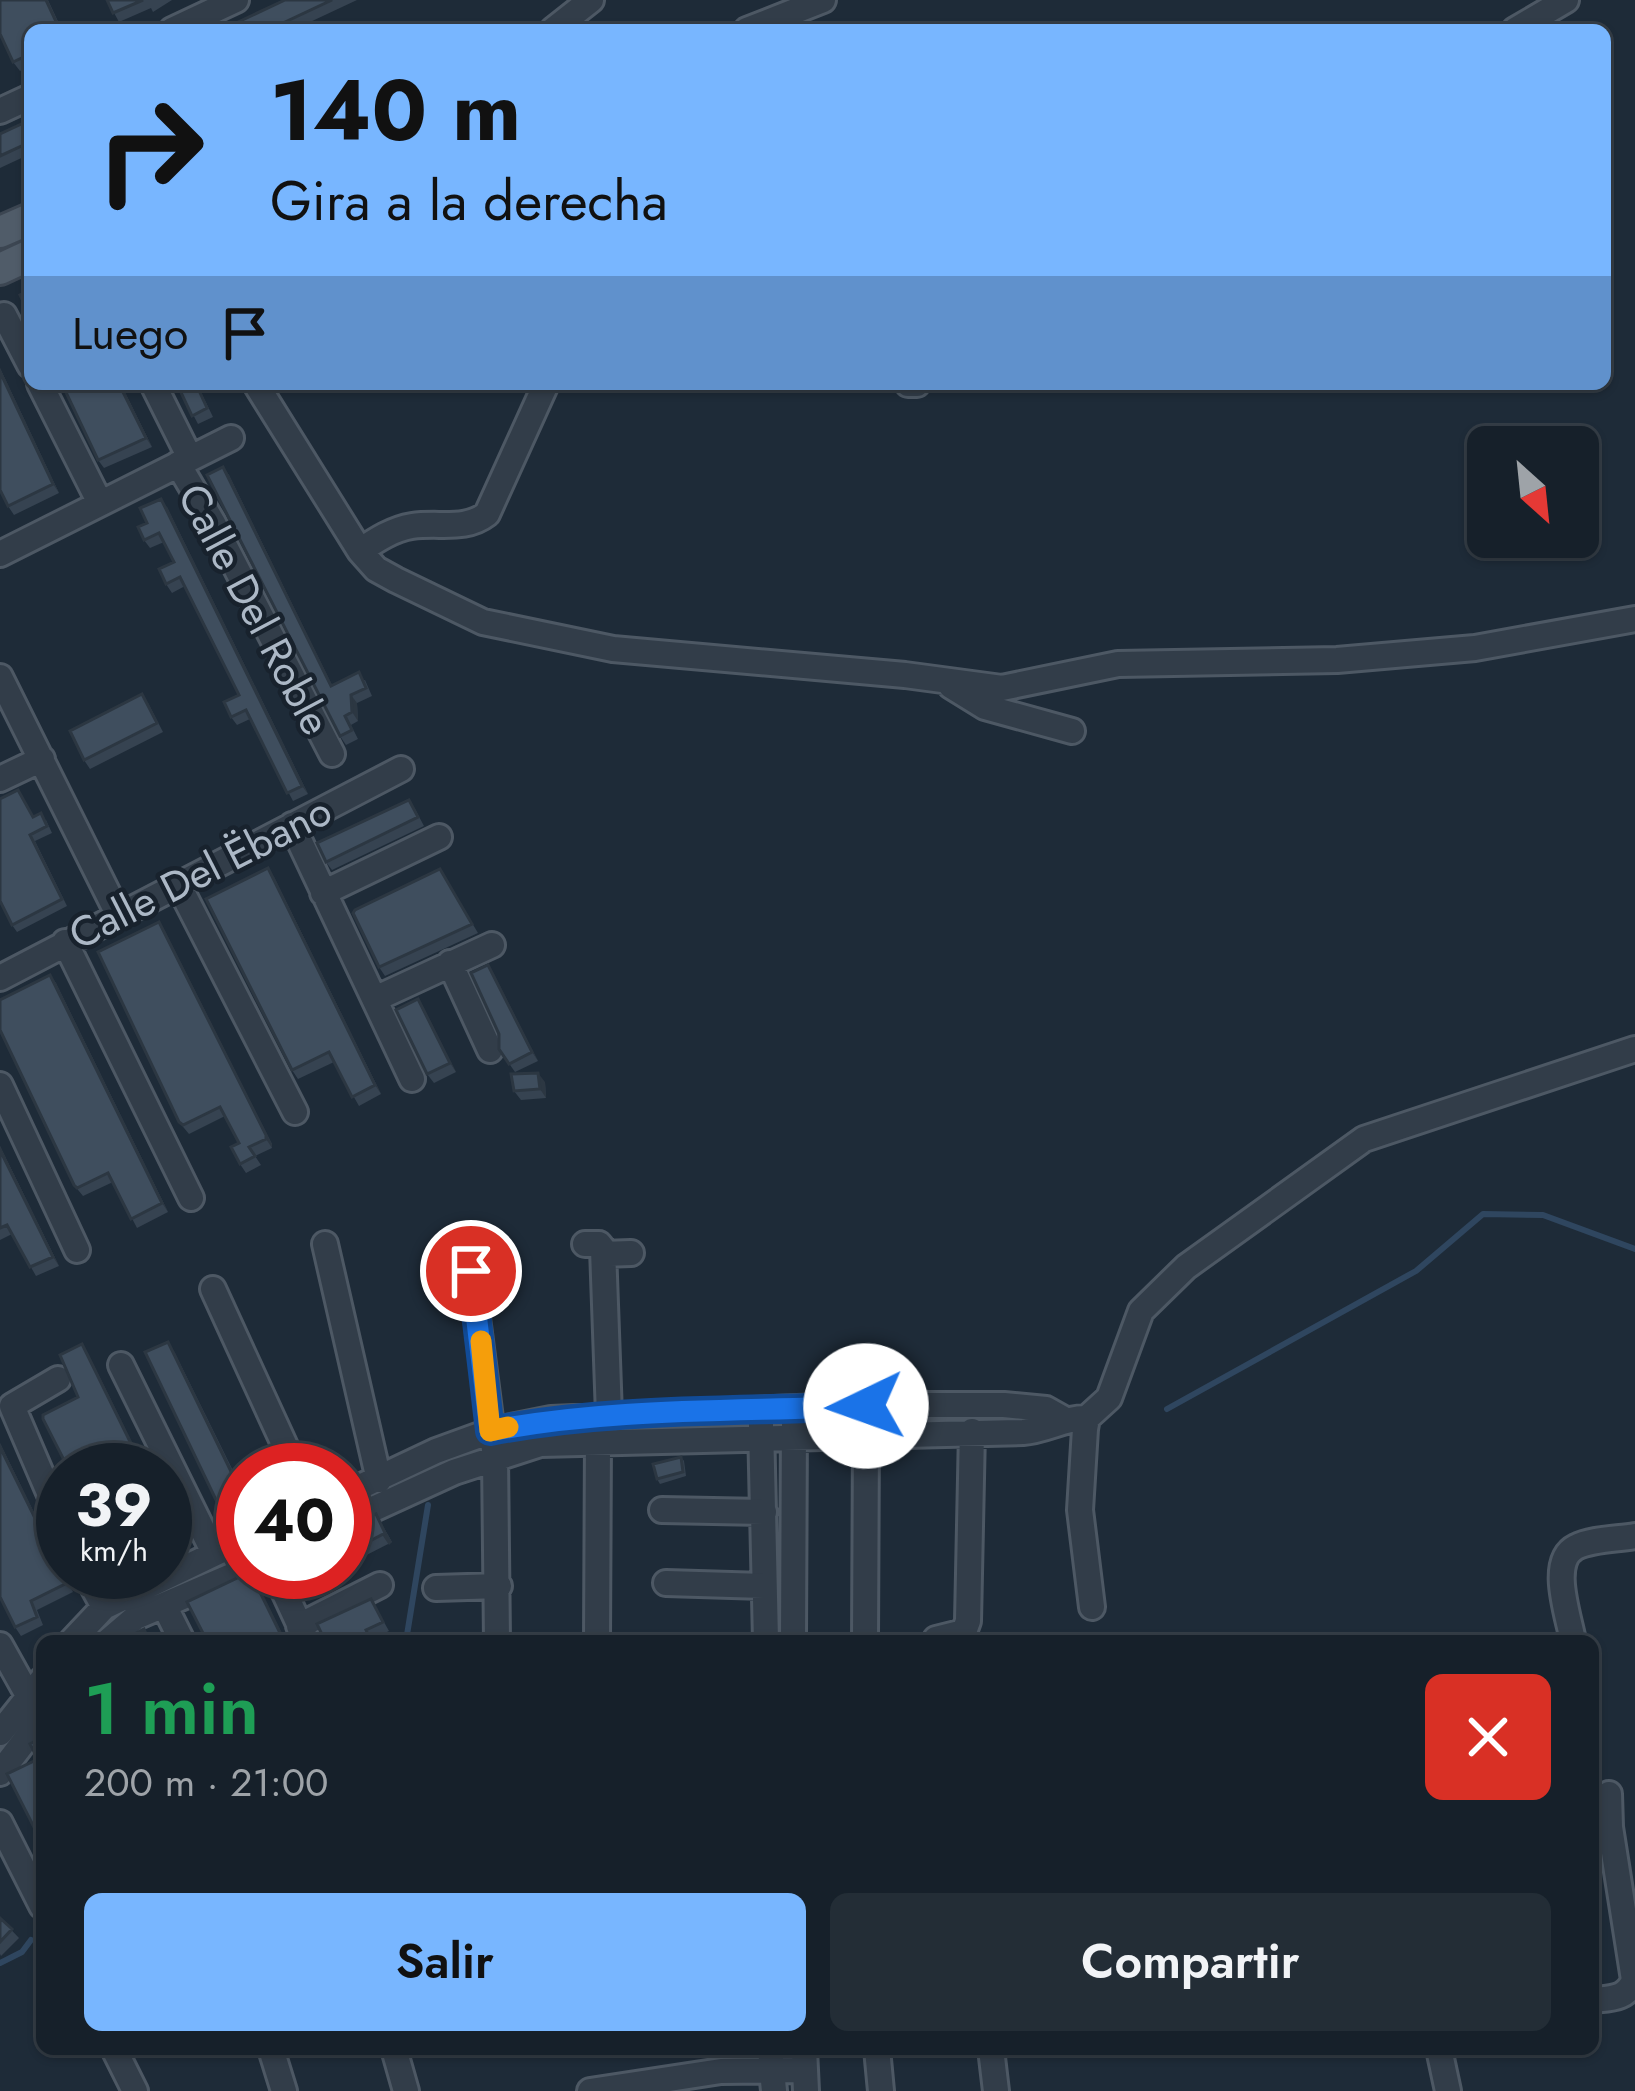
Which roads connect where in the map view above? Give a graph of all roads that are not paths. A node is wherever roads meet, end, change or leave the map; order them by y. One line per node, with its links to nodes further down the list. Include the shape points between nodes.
1 (236, 0): 5 (street)
2 (591, 0): 7 (street)
3 (823, 0): 8 (street)
4 (1566, 0): 9 (street)
5 (207, 6): 6 (street)
6 (181, 24)
7 (561, 24)
8 (762, 24)
9 (1525, 24)
10 (4, 315): 11 (street)
11 (24, 353)
12 (43, 390): 18 (street)
13 (154, 390): 17 (street, Calle Del Roble)
14 (260, 390): 20 (street)
15 (543, 390): 20 (street, via 488,514 474,524 410,526)
16 (231, 438): 17 (street)
17 (184, 461): 18 (street); 25 (street, Calle Del Roble)
18 (100, 503): 19 (street)
19 (3, 544)
20 (360, 551): 23 (street, via 396,580 483,622 613,649)
21 (1635, 619): 23 (street, via 1475,648 1118,664 1002,688)
22 (0, 677): 26 (street)
23 (946, 683): 24 (street, via 985,707)
24 (1072, 731)
25 (332, 754)
26 (42, 759): 28 (street); 33 (street)
27 (401, 769): 29 (street, Calle Del Ëbano)
28 (0, 779)
29 (292, 825): 31 (street, Calle Del Ëbano); 32 (street)
30 (439, 837): 32 (street)
31 (178, 884): 33 (street, Calle Del Ëbano); 43 (street)
32 (323, 893): 38 (street)
33 (118, 914): 34 (street, Calle Del Ëbano)
34 (65, 941): 37 (street, Calle Del Ëbano); 44 (street)
35 (492, 945): 36 (street)
36 (450, 963): 38 (street); 40 (street)
37 (0, 978)
38 (375, 999): 41 (street)
39 (1635, 1049): 55 (street, via 1364,1139 1186,1267 1141,1311 1109,1398)
40 (490, 1050)
41 (412, 1078)
42 (0, 1085): 46 (street)
43 (296, 1112)
44 (191, 1198)
45 (325, 1244): 65 (street)
46 (77, 1250)
47 (631, 1252): 54 (street, via 594,1249)
48 (471, 1271): 56 (street)
49 (213, 1289): 62 (street)
50 (121, 1365): 71 (street)
51 (58, 1379): 64 (street, via 12,1406)
52 (793, 1409): 53 (street); 55 (street, via 1004,1405); 59 (street)
53 (760, 1411): 54 (street); 60 (street)
54 (609, 1415): 56 (street)
55 (1075, 1418): 57 (street, via 1043,1430); 82 (street)
56 (490, 1431): 63 (street); 65 (street)
57 (972, 1432): 58 (street); 92 (street, via 968,1621)
58 (866, 1434): 59 (street); 91 (street)
59 (795, 1437): 60 (street); 90 (street)
60 (761, 1438): 61 (street); 69 (street)
61 (598, 1440): 63 (street); 88 (street)
62 (284, 1443)
63 (495, 1457): 67 (street); 75 (street)
64 (36, 1462)
65 (379, 1480): 66 (street)
66 (372, 1483)
67 (372, 1510)
68 (662, 1510): 69 (street)
69 (764, 1512): 76 (street)
70 (1635, 1536): 93 (street, via 1576,1547 1564,1559)
71 (214, 1553): 81 (street)
72 (216, 1583): 80 (street)
73 (666, 1583): 76 (street)
74 (380, 1586): 83 (street)
75 (499, 1586): 77 (street); 87 (street)
76 (764, 1586): 89 (street)
77 (436, 1588)
78 (100, 1599): 81 (street)
79 (287, 1599): 83 (street)
80 (164, 1605): 85 (street); 86 (street)
81 (104, 1607): 84 (street)
82 (1092, 1607)
83 (303, 1634)
84 (78, 1635)
85 (114, 1635)
86 (179, 1635)
87 (497, 1635)
88 (597, 1635)
89 (766, 1635)
90 (793, 1635)
91 (865, 1635)
92 (952, 1635)
93 (1573, 1635)
94 (0, 1645): 95 (street)
95 (36, 1695)
96 (36, 1700): 98 (street)
97 (36, 1702): 99 (street)
98 (0, 1733)
99 (0, 1772)
100 (1635, 1791): 101 (street)
101 (1601, 1795): 103 (street)
102 (0, 1823): 104 (street)
103 (1623, 1825): 105 (street, via 1634,1980 1621,1997)
104 (36, 1895)
105 (1599, 1999)
106 (118, 2055): 114 (street)
107 (273, 2055): 115 (street)
108 (396, 2055): 116 (street)
109 (878, 2055): 118 (street)
110 (993, 2055): 119 (street)
111 (1440, 2055): 120 (street)
112 (771, 2070): 113 (street); 117 (street)
113 (805, 2070)
114 (135, 2091)
115 (284, 2091)
116 (406, 2091)
117 (590, 2091)
118 (881, 2091)
119 (996, 2091)
120 (1448, 2091)

